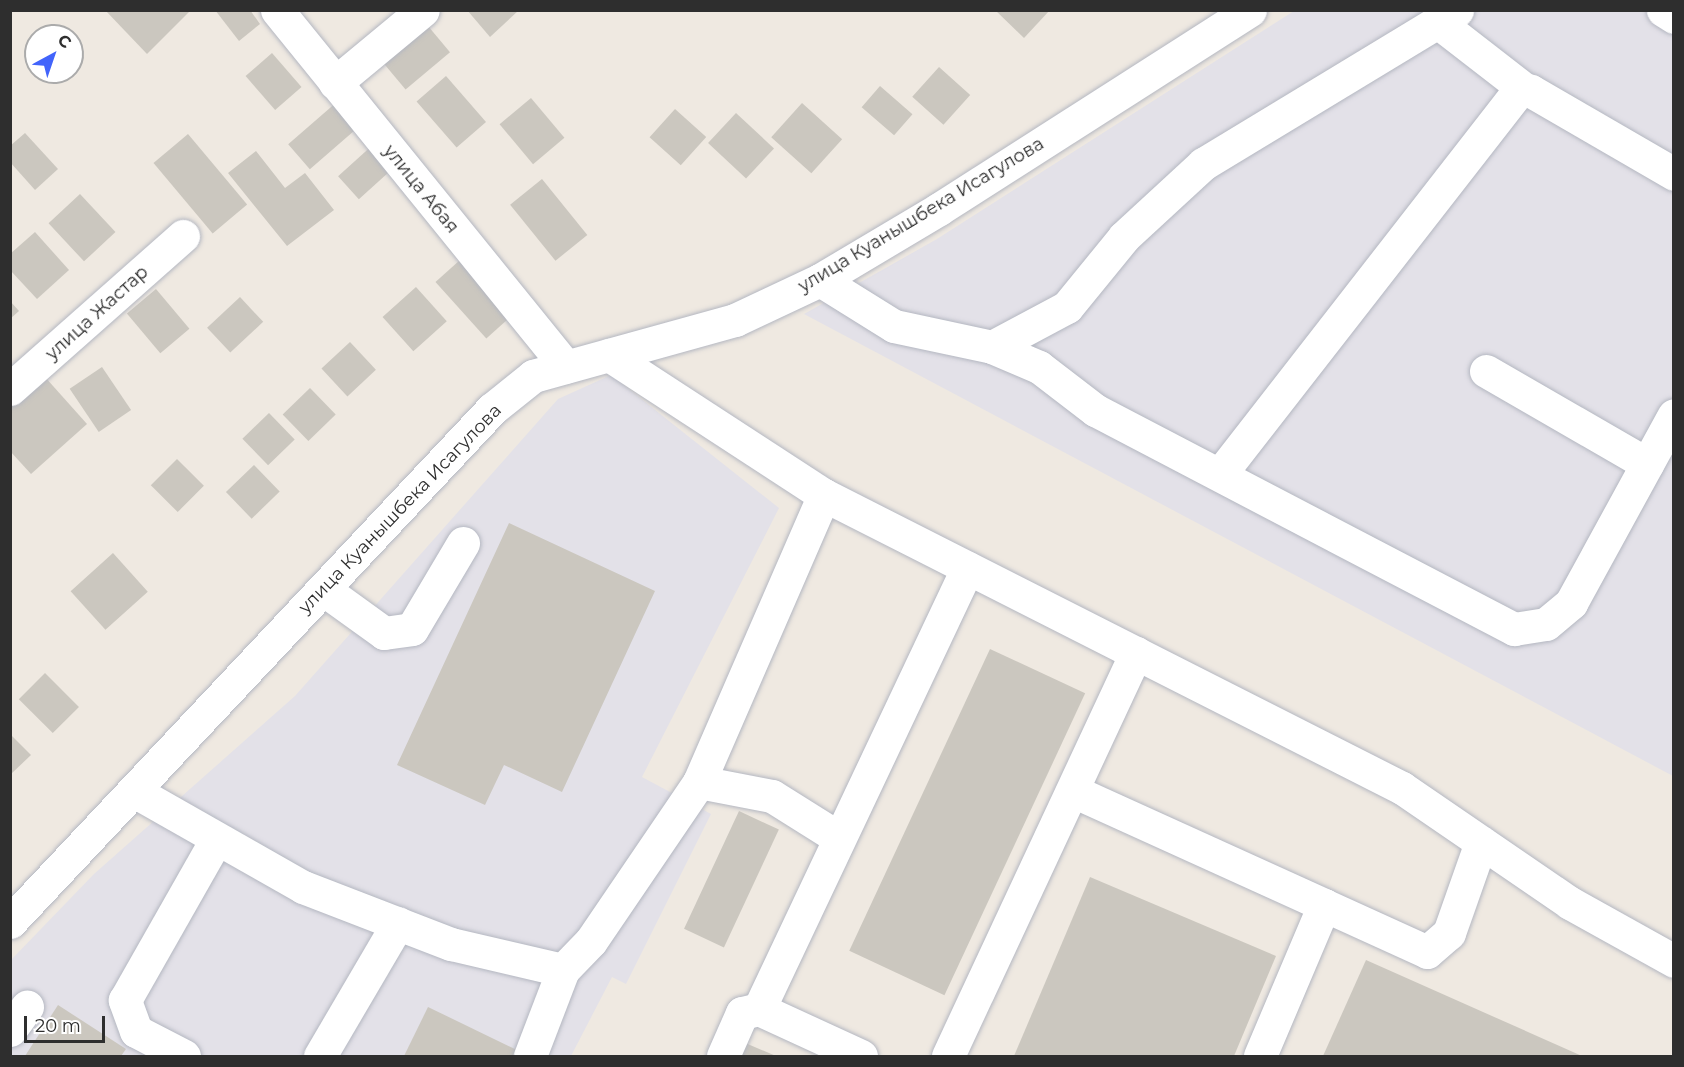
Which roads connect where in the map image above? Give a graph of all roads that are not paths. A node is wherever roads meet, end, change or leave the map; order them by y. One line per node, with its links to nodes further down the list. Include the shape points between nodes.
1 (277, 10): 7 (street, улица Абая)
2 (423, 10): 7 (street)
3 (1250, 10): 11 (street, улица Куанышбека Исагулова, via 939,209)
4 (1663, 10): 5 (street)
5 (1674, 16)
6 (1448, 17): 8 (street); 12 (street, via 1203,164 1124,237 1067,307)
7 (335, 83): 14 (street, улица Абая)
8 (1524, 89): 9 (street); 19 (street, via 1516,94)
9 (1674, 174)
10 (183, 236): 16 (street, улица Жастар)
11 (820, 280): 12 (street, via 894,326); 13 (street, улица Куанышбека Исагулова, via 735,320)
12 (992, 346): 19 (street, via 1040,367 1095,410)
13 (609, 355): 14 (street, улица Куанышбека Исагулова); 20 (street)
14 (566, 367): 23 (street, улица Куанышбека Исагулова, via 533,376 492,409)
15 (1486, 371): 18 (street)
16 (10, 389)
17 (1674, 414): 18 (street)
18 (1647, 464): 19 (street, via 1572,603 1546,624 1514,629)
19 (1221, 473)
20 (824, 495): 22 (street); 25 (street)
21 (463, 543): 23 (street, via 412,629 384,633)
22 (967, 568): 24 (street); 28 (street)
23 (323, 589): 26 (street, улица Куанышбека Исагулова)
24 (1136, 653): 27 (street); 30 (street, via 1402,788)
25 (699, 782): 28 (street, via 772,796); 35 (street, via 591,941)
26 (134, 791): 29 (street); 32 (street, улица Куанышбека Исагулова)
27 (1073, 791): 31 (street); 43 (street)
28 (840, 838): 36 (street)
29 (216, 840): 33 (street, via 303,887); 37 (street, via 125,1000)
30 (1481, 842): 31 (street, via 1449,933 1427,952); 34 (street, via 1570,903)
31 (1324, 905): 44 (street)
32 (10, 922)
33 (398, 924): 35 (street, via 451,944); 39 (street)
34 (1674, 961)
35 (563, 970): 40 (street)
36 (759, 1009): 41 (street, via 742,1014); 42 (street)
37 (136, 1044): 38 (street)
38 (184, 1056)
39 (320, 1056)
40 (530, 1056)
41 (723, 1056)
42 (861, 1056)
43 (948, 1056)
44 (1260, 1056)

